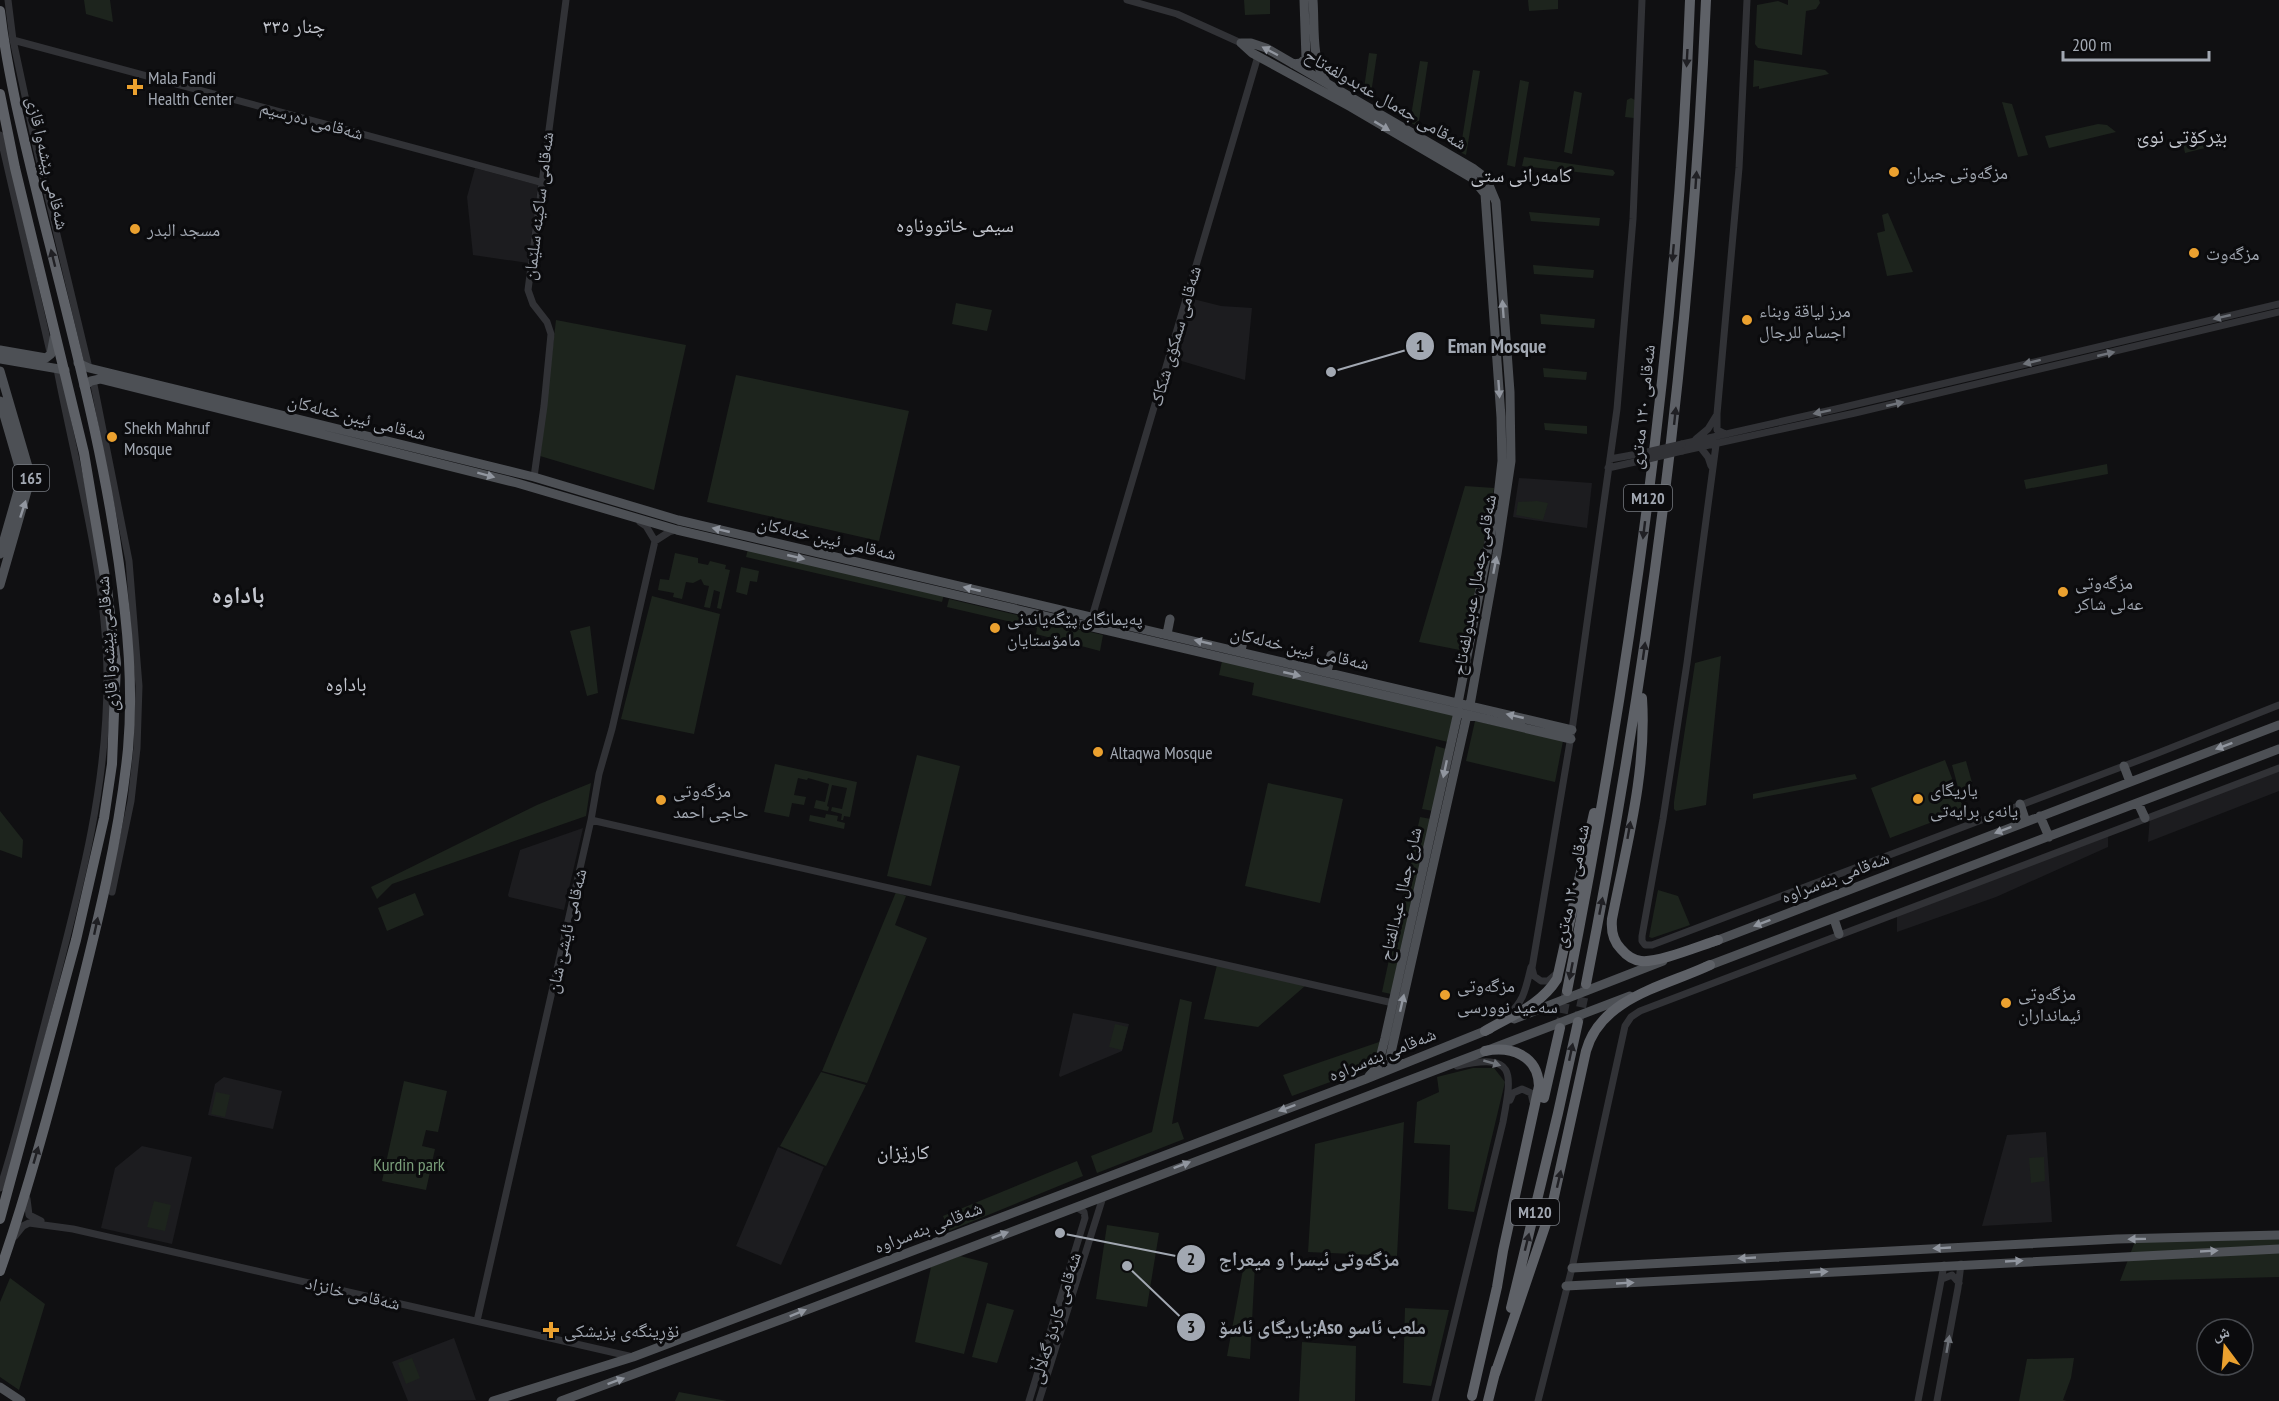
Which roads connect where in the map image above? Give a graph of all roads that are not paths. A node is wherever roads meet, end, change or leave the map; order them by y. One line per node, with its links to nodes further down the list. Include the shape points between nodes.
1 (8, 0): 11 (street)
2 (566, 0): 23 (street, شەقامی ساکینە سلێمان)
3 (1127, 0): 12 (street, شەقامی جەمال عەبدولفەتاح, via 1177,14)
4 (1304, 0): 14 (main road, via 1306,58)
5 (1313, 0): 15 (main road, via 1318,60)
6 (1642, 0): 47 (street, via 1633,219)
7 (1690, 0): 67 (highway, شەقامی ١٢٠ مەتری / M120, one-way to 67, via 1666,341)
8 (1706, 0): 72 (highway, شەقامی ١٢٠ مەتری / M120, one-way to 8, via 1684,327)
9 (1747, 0): 38 (street, via 1739,168)
10 (0, 11): 11 (highway, شەقامی پێشەوا قازی)
11 (9, 41): 18 (highway, شەقامی پێشەوا قازی); 23 (street, شەقامی دەرسیم); 31 (street)
12 (1241, 43): 13 (main road, شەقامی جەمال عەبدولفەتاح); 14 (main road, شەقامی جەمال عەبدولفەتاح, one-way to 12, via 1261,46)
13 (1258, 56): 17 (main road, شەقامی جەمال عەبدولفەتاح); 63 (street, شەقامی سمکۆی شکاک)
14 (1293, 64): 15 (main road, شەقامی جەمال عەبدولفەتاح)
15 (1330, 86): 17 (main road, شەقامی جەمال عەبدولفەتاح)
16 (0, 94): 19 (highway, شەقامی پێشەوا قازی)
17 (1353, 104): 75 (main road, شەقامی جەمال عەبدولفەتاح, via 1472,178 1485,194 1502,460)
18 (19, 109): 19 (highway, via 11,118); 21 (highway, شەقامی پێشەوا قازی)
19 (4, 112): 22 (highway, شەقامی پێشەوا قازی)
20 (0, 135): 29 (street)
21 (24, 141): 22 (highway, via 15,136); 31 (highway, شەقامی پێشەوا قازی, one-way to 21)
22 (10, 144): 26 (highway, شەقامی پێشەوا قازی)
23 (540, 182): 50 (street, شەقامی ساکینە سلێمان, via 528,290 551,334)
24 (2279, 304): 27 (street, one-way to 27)
25 (2279, 312): 28 (street)
26 (54, 332): 29 (main road); 32 (highway, شەقامی پێشەوا قازی)
27 (2138, 338): 28 (street); 36 (street, one-way to 36)
28 (2140, 346): 37 (street, one-way to 28)
29 (51, 354): 30 (main road, via 44,358)
30 (1, 355): 32 (main road)
31 (84, 366): 34 (highway, شەقامی پێشەوا قازی); 41 (main road, شەقامی ئیبن خەلەکان)
32 (61, 370): 74 (highway, شەقامی پێشەوا قازی, via 84,453 116,663)
33 (0, 371): 39 (main road, 165)
34 (89, 383): 41 (main road, شەقامی ئیبن خەلەکان, via 100,379); 56 (highway, شەقامی پێشەوا قازی); 58 (street)
35 (0, 401): 39 (main road, 165)
36 (1854, 405): 37 (street); 40 (street, one-way to 40)
37 (1855, 413): 43 (street)
38 (1717, 414): 40 (street, via 1717,430); 42 (street)
39 (12, 426): 59 (main road, 165, via 22,477); 60 (main road, 165, one-way to 39, via 32,477)
40 (1725, 434): 42 (street)
41 (343, 435): 50 (main road, شەقامی ئیبن خەلەکان); 52 (main road, شەقامی ئیبن خەلەکان, one-way to 52)
42 (1693, 442): 44 (street)
43 (1716, 445): 45 (street); 49 (street)
44 (1682, 447): 45 (street); 46 (street, bridge)
45 (1701, 448): 49 (street)
46 (1644, 456): 47 (street); 48 (street)
47 (1610, 459): 48 (street)
48 (1608, 468): 77 (street)
49 (1711, 468): 83 (street, via 1687,663 1643,943 1659,942)
50 (534, 477): 51 (main road, شەقامی ئیبن خەلەکان)
51 (613, 502): 52 (main road); 54 (main road, شەقامی ئیبن خەلەکان)
52 (608, 512): 53 (main road, شەقامی ئیبن خەلەکان)
53 (634, 519): 55 (main road, شەقامی ئیبن خەلەکان); 57 (street, via 646,526)
54 (694, 529): 55 (main road, شەقامی ئیبن خەلەکان); 62 (main road, شەقامی ئیبن خەلەکان)
55 (676, 530): 57 (street)
56 (113, 532): 58 (highway); 61 (highway, شەقامی پێشەوا قازی)
57 (655, 541): 86 (street, شەقامی ئایشێ شان)
58 (124, 542): 61 (street, via 129,561)
59 (0, 554)
60 (0, 585)
61 (127, 594): 91 (highway, شەقامی پێشەوا قازی, via 134,708 126,800)
62 (1021, 605): 63 (main road, شەقامی ئیبن خەلەکان); 70 (main road, شەقامی ئیبن خەلەکان)
63 (1092, 617): 65 (main road, شەقامی ئیبن خەلەکان)
64 (1170, 619): 65 (main road)
65 (1167, 634): 68 (main road, شەقامی ئیبن خەلەکان, one-way to 65)
66 (1244, 636): 68 (main road)
67 (1629, 636): 95 (highway, via 1610,750); 103 (highway, شەقامی ١٢٠ مەتری / M120, one-way to 103, via 1604,800)
68 (1241, 651): 70 (main road, شەقامی ئیبن خەلەکان)
69 (1331, 655): 71 (main road)
70 (1274, 664): 71 (main road, شەقامی ئیبن خەلەکان); 75 (main road, شەقامی ئیبن خەلەکان, one-way to 75)
71 (1328, 672): 75 (main road, شەقامی ئیبن خەلەکان)
72 (1641, 678): 97 (highway, one-way to 72, via 1641,961 1624,952 1613,934 1612,919 1641,756); 102 (highway, شەقامی ١٢٠ مەتری / M120, one-way to 72)
73 (2279, 705): 79 (street)
74 (110, 707): 89 (street); 90 (highway, شەقامی پێشەوا قازی, via 112,764)
75 (1463, 709): 77 (main road, شەقامی ئیبن خەلەکان); 93 (main road, شارع جمال عبدالفتاح)
76 (2279, 725): 81 (main road, شەقامی بنەسراوە, one-way to 81)
77 (1572, 734): 98 (street)
78 (2279, 749): 82 (main road, شەقامی بنەسراوە)
79 (2124, 766): 81 (main road); 83 (street)
80 (2279, 768): 85 (street)
81 (2130, 782): 84 (main road, شەقامی بنەسراوە)
82 (2138, 802): 85 (main road); 88 (main road, شەقامی بنەسراوە)
83 (2019, 804): 87 (main road)
84 (2040, 816): 87 (main road, شەقامی بنەسراوە); 88 (main road)
85 (2145, 818): 96 (street)
86 (591, 820): 104 (street); 140 (street, شەقامی ئایشێ شان)
87 (2026, 822): 97 (main road, شەقامی بنەسراوە, one-way to 97)
88 (2049, 837): 94 (main road, شەقامی بنەسراوە)
89 (88, 852): 90 (highway); 107 (street)
90 (93, 868): 99 (highway, شەقامی پێشەوا قازی)
91 (111, 875): 92 (street); 100 (highway, شەقامی پێشەوا قازی, one-way to 91)
92 (112, 892)
93 (1423, 892): 104 (main road, شارع جمال عبدالفتاح); 112 (main road, شارع جمال عبدالفتاح, one-way to 93)
94 (1834, 919): 96 (main road); 101 (main road, شەقامی بنەسراوە)
95 (1570, 925): 98 (street, via 1555,975 1548,981 1539,980 1533,973); 108 (highway, via 1560,972 1552,988 1534,1005)
96 (1839, 934): 134 (street, via 1631,1017 1625,1026)
97 (1718, 940): 108 (main road, شەقامی بنەسراوە)
98 (1537, 942): 109 (street, via 1526,990 1517,1006)
99 (73, 948): 100 (highway); 107 (highway, شەقامی پێشەوا قازی)
100 (91, 952): 120 (highway, شەقامی پێشەوا قازی, one-way to 100)
101 (1710, 965): 110 (main road, شەقامی بنەسراوە); 144 (highway, one-way to 101, via 1552,1206 1586,1051 1594,1032 1604,1018 1625,1002)
102 (1586, 984)
103 (1567, 991)
104 (1393, 1003): 111 (main road, شارع جمال عبدالفتاح)
105 (1578, 1022): 144 (highway, M120, one-way to 105)
106 (1560, 1028): 146 (highway, M120)
107 (47, 1031): 121 (highway, شەقامی پێشەوا قازی)
108 (1485, 1031): 109 (main road, شەقامی بنەسراوە)
109 (1463, 1039): 113 (main road, شەقامی بنەسراوە)
110 (1485, 1051): 114 (main road, شەقامی بنەسراوە); 119 (highway, via 1505,1049 1518,1053 1535,1069 1539,1086)
111 (1379, 1061): 112 (main road); 115 (main road, شارع جمال عبدالفتاح)
112 (1389, 1061): 113 (main road)
113 (1408, 1062): 115 (main road, شەقامی بنەسراوە)
114 (1435, 1070): 117 (main road, شەقامی بنەسراوە); 118 (street, one-way to 118, via 1482,1060 1502,1066 1510,1083)
115 (1366, 1079): 116 (main road, شەقامی بنەسراوە)
116 (1312, 1099): 117 (main road, via 1340,1092 1346,1098); 126 (main road, شەقامی بنەسراوە, one-way to 126)
117 (1341, 1106): 122 (main road, شەقامی بنەسراوە, one-way to 117)
118 (1503, 1122): 119 (street, via 1513,1093 1529,1091 1533,1102); 153 (street)
119 (1529, 1136): 146 (highway)
120 (28, 1181): 125 (street, شەقامی خانزاد, via 29,1215); 129 (highway, شەقامی پێشەوا قازی)
121 (5, 1183): 124 (highway, شەقامی پێشەوا قازی)
122 (1103, 1197): 123 (main road, شەقامی بنەسراوە); 143 (street, شەقامی کاردۆ گەڵاڵی)
123 (1073, 1207): 128 (main road, شەقامی بنەسراوە, one-way to 123); 142 (street, شەقامی کاردۆ گەڵاڵی, via 1081,1209 1085,1218)
124 (0, 1219)
125 (73, 1229): 129 (street, شەقامی خانزاد, via 29,1223 20,1228); 140 (street, شەقامی خانزاد)
126 (971, 1229): 128 (main road); 141 (main road, شەقامی بنەسراوە)
127 (2279, 1235): 133 (main road, one-way to 133, via 2117,1239)
128 (976, 1243): 150 (main road, شەقامی بنەسراوە, one-way to 128)
129 (7, 1247): 135 (highway, شەقامی پێشەوا قازی)
130 (2279, 1249): 131 (main road, one-way to 130)
131 (1960, 1264): 132 (main road); 137 (street)
132 (1944, 1265): 136 (street); 138 (main road, one-way to 132)
133 (1594, 1267): 134 (main road); 138 (main road, via 1584,1275 1587,1282)
134 (1572, 1268): 139 (street)
135 (0, 1271)
136 (1942, 1280): 137 (street, via 1952,1275); 156 (street)
137 (1959, 1283): 157 (street, one-way to 137)
138 (1594, 1284): 139 (main road)
139 (1566, 1286): 155 (street)
140 (477, 1321): 141 (street, شەقامی خانزاد)
141 (633, 1357): 148 (main road, شەقامی بنەسراوە)
142 (1040, 1366): 143 (street); 151 (street, شەقامی کاردۆ گەڵاڵی)
143 (1049, 1369): 152 (street, شەقامی کاردۆ گەڵاڵی)
144 (1495, 1374): 154 (highway, M120)
145 (0, 1387): 147 (main road)
146 (1471, 1399)
147 (21, 1401)
148 (493, 1401): 149 (main road)
149 (502, 1401)
150 (561, 1401)
151 (1029, 1401)
152 (1039, 1401)
153 (1435, 1401)
154 (1488, 1401)
155 (1538, 1401)
156 (1918, 1401)
157 (1937, 1401)

